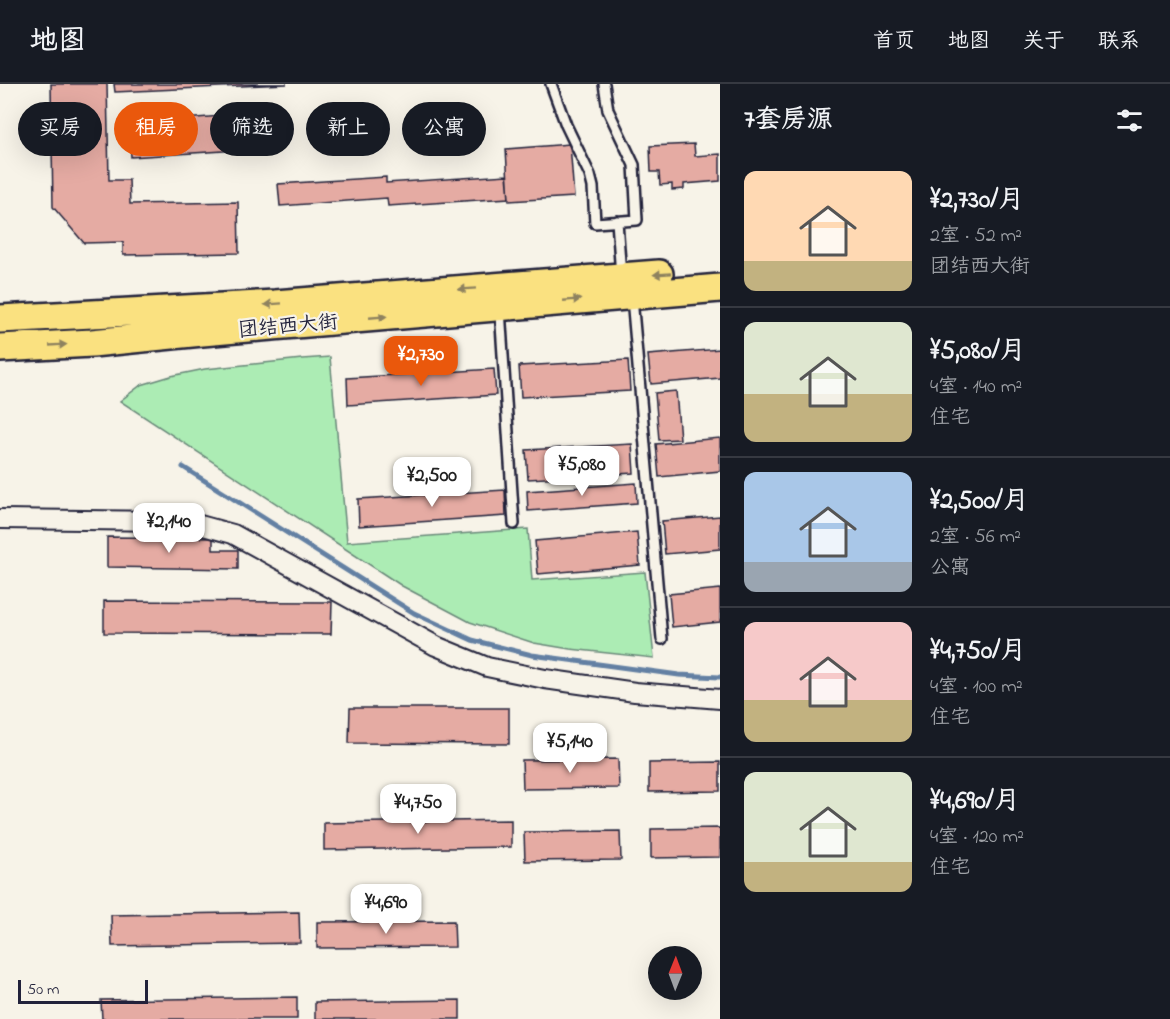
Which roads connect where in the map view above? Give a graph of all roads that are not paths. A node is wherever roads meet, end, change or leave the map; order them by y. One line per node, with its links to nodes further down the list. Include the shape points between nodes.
1 (551, 84): 3 (lane, via 590,175 595,223)
2 (604, 84): 3 (lane, via 608,110 634,165 638,220)
3 (617, 221): 5 (lane)
4 (720, 270): 5 (main road, 团结西大街, one-way to 5)
5 (626, 286): 6 (main road, 团结西大街); 7 (main road, 团结西大街, one-way to 5); 8 (main road, 团结西大街, one-way to 8); 12 (lane)
6 (720, 288)
7 (499, 307): 9 (main road, 团结西大街, one-way to 7); 11 (lane)
8 (0, 319)
9 (0, 348)
10 (0, 519): 13 (street, via 168,521 200,525 233,534 436,646 487,667 635,693)
11 (514, 524)
12 (662, 639)
13 (720, 699)

